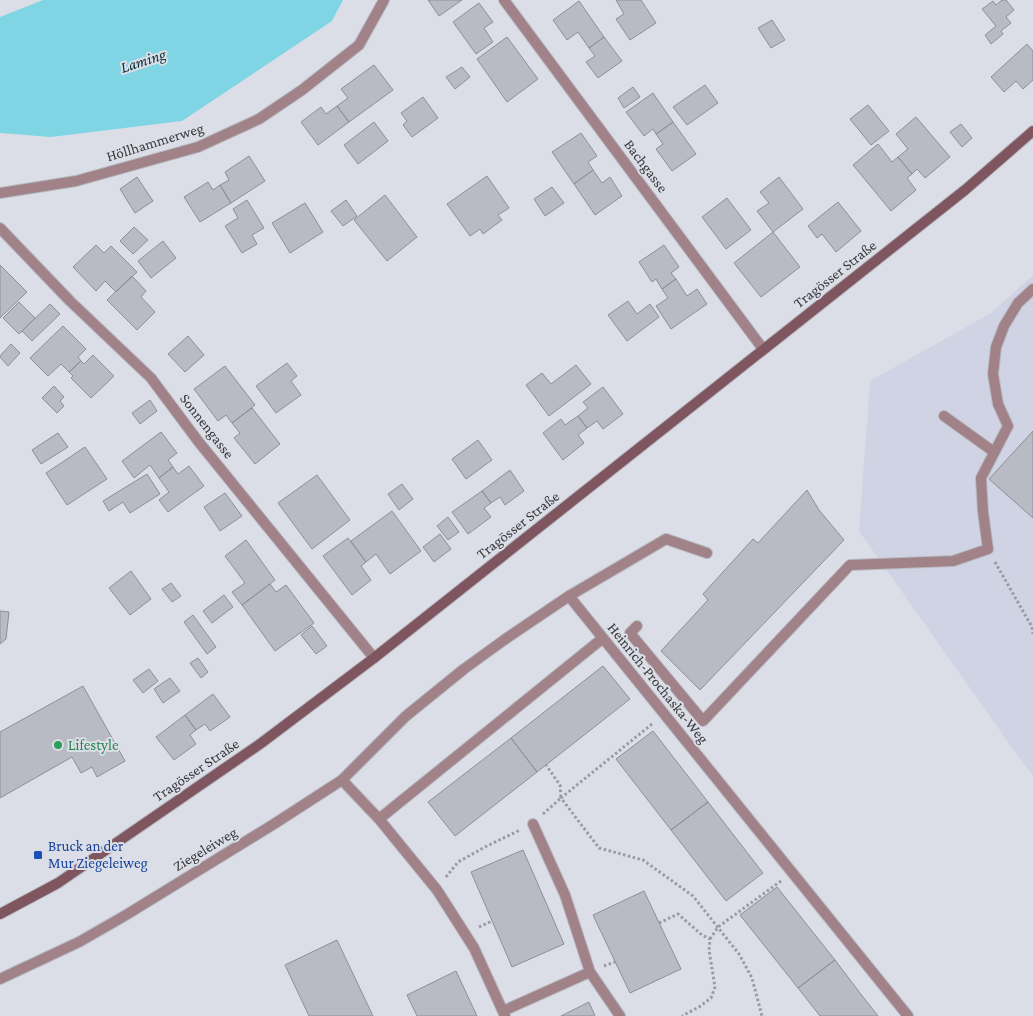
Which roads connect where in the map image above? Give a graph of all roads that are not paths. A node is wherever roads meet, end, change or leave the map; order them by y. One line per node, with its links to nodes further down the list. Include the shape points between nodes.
1 (384, 0): 4 (street, Höllhammerweg, via 360,45 258,119 198,147 76,181)
2 (504, 0): 7 (street, Bachgasse)
3 (1033, 131): 7 (main road, Tragösser Straße, via 965,190)
4 (0, 193)
5 (0, 228): 14 (street, Sonnengasse, via 151,378)
6 (1033, 289): 9 (street, via 1018,303 996,346 993,374 998,404 1008,426)
7 (764, 349): 14 (main road, Tragösser Straße)
8 (944, 416): 9 (street)
9 (994, 452): 12 (street, via 981,478 988,549 953,561 850,565 703,721 630,633)
10 (707, 553): 11 (street, via 666,539)
11 (569, 596): 13 (street, Heinrich-Prochaska-Weg); 15 (street, via 464,669 406,716)
12 (637, 626)
13 (602, 638): 16 (street); 23 (street, Heinrich-Prochaska-Weg)
14 (374, 658): 18 (main road, Tragösser Straße, via 260,744 58,883)
15 (342, 780): 16 (street); 20 (street, Ziegeleiweg, via 126,915 79,942)
16 (379, 819): 21 (street, via 437,890 474,948)
17 (533, 824): 19 (street, via 565,895)
18 (0, 914)
19 (590, 972): 21 (street); 22 (street)
20 (0, 979)
21 (504, 1014)
22 (620, 1016)
23 (908, 1016)

